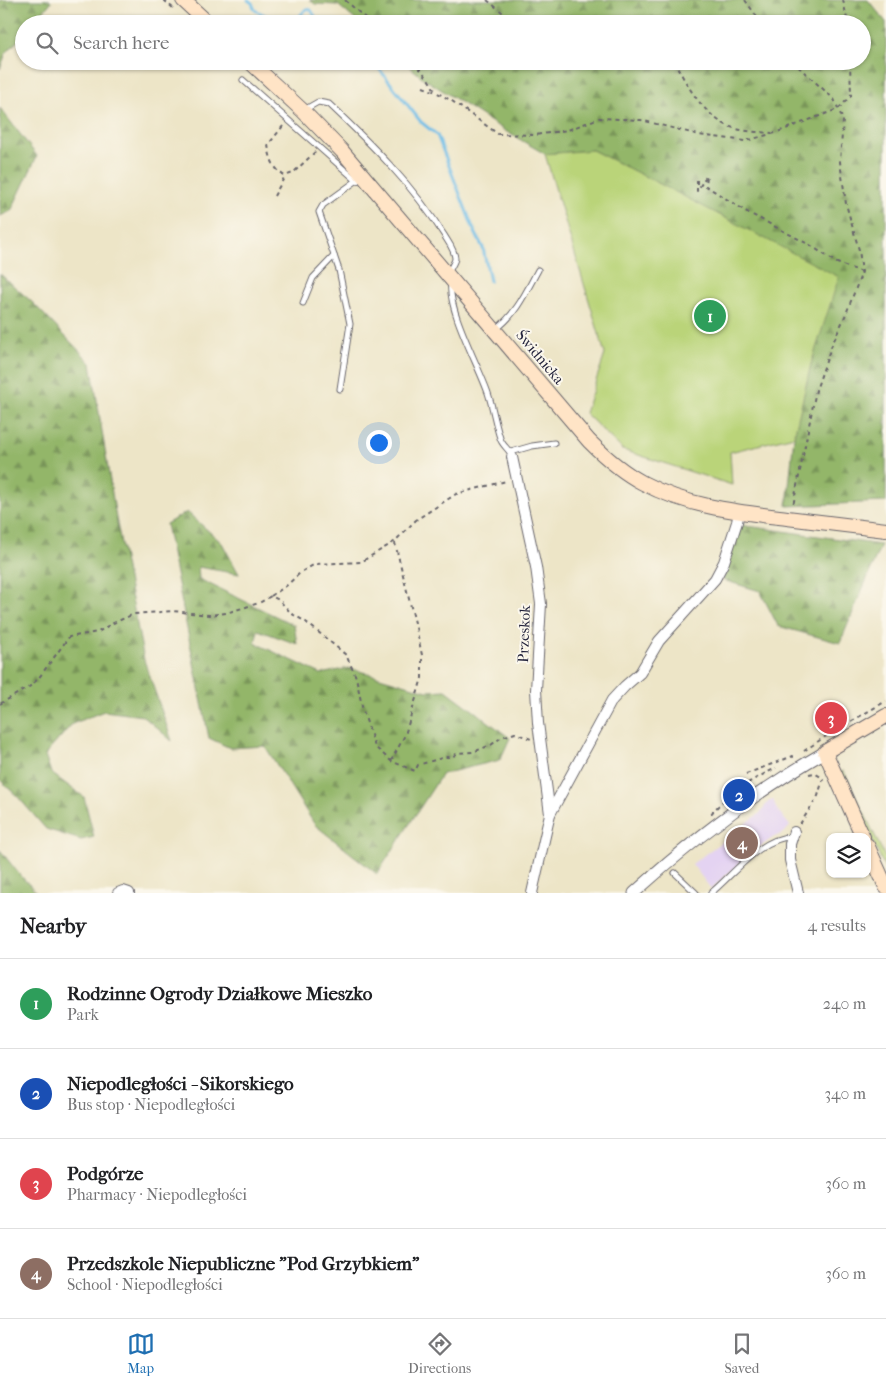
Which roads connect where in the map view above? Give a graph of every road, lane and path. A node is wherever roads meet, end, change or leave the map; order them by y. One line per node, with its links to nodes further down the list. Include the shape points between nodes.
1 (183, 0): 6 (main road)
2 (345, 0): 7 (path)
3 (487, 0): 8 (path)
4 (745, 0): 9 (path)
5 (843, 0): 10 (path)
6 (199, 15)
7 (362, 15)
8 (506, 15)
9 (756, 15)
10 (846, 15)
11 (259, 70): 20 (main road, Świdnicka)
12 (420, 70): 18 (path)
13 (679, 70): 22 (path, via 713,118 736,129)
14 (802, 70): 19 (path, via 834,99)
15 (850, 70): 19 (path, via 851,96)
16 (243, 80): 21 (lane)
17 (423, 87): 18 (path)
18 (436, 92): 22 (path, via 498,134 535,135 568,130 599,118 641,120 699,135 745,142)
19 (838, 109): 22 (path); 30 (path, via 843,120 840,162 846,204)
20 (303, 111): 25 (main road, Świdnicka); 31 (lane, via 318,102 329,104 399,175 431,214 452,247 455,259)
21 (288, 121): 23 (lane); 24 (path, via 268,144 276,171)
22 (774, 133)
23 (319, 148): 24 (path); 25 (lane)
24 (286, 176): 27 (path)
25 (360, 178): 28 (lane, via 323,205 319,212); 31 (main road, Świdnicka)
26 (697, 180): 30 (path, via 697,191 707,175 706,186 837,263)
27 (274, 196)
28 (334, 256): 32 (lane, via 313,278); 34 (lane, via 350,324)
29 (538, 270): 33 (lane, via 521,301)
30 (862, 272): 39 (path, via 830,347 816,390)
31 (450, 275): 33 (main road, Świdnicka); 36 (lane, via 454,308 488,392 500,440)
32 (303, 303)
33 (495, 329): 38 (main road, Świdnicka, via 608,460 660,491)
34 (340, 389)
35 (554, 443): 36 (lane, via 532,446)
36 (511, 454): 37 (street, Przeskok)
37 (517, 479): 41 (path, via 456,494 416,520); 45 (street, Przeskok, via 541,604 536,690)
38 (738, 512): 39 (main road, Świdnicka); 51 (street, Przeskok, via 724,562 715,579 659,640 640,673 612,700)
39 (791, 518): 40 (main road, Świdnicka)
40 (886, 530)
41 (394, 542): 42 (path, via 361,562 315,564); 47 (path, via 422,655 422,678 405,735)
42 (271, 596): 43 (path, via 226,613 209,615 173,611 134,614 98,632 69,637 38,679 23,692); 47 (path, via 346,655 356,677 375,747)
43 (0, 704)
44 (886, 716): 46 (main road)
45 (540, 736): 47 (path, via 532,740 515,733 474,752 458,753 418,765 415,771); 51 (street, Przeskok)
46 (825, 752): 52 (main road); 60 (street, via 739,808 664,865)
47 (391, 762)
48 (795, 763): 49 (path, via 792,756)
49 (746, 774)
50 (823, 778): 53 (path, via 818,796)
51 (550, 814): 59 (street, Przeskok)
52 (861, 833)
53 (793, 835): 62 (lane, via 765,846); 63 (street, via 790,860)
54 (871, 854): 56 (main road)
55 (675, 873): 61 (lane)
56 (886, 887)
57 (118, 893): 58 (street)
58 (129, 893)
59 (532, 893)
60 (634, 893)
61 (696, 893)
62 (711, 893)
63 (798, 893)

